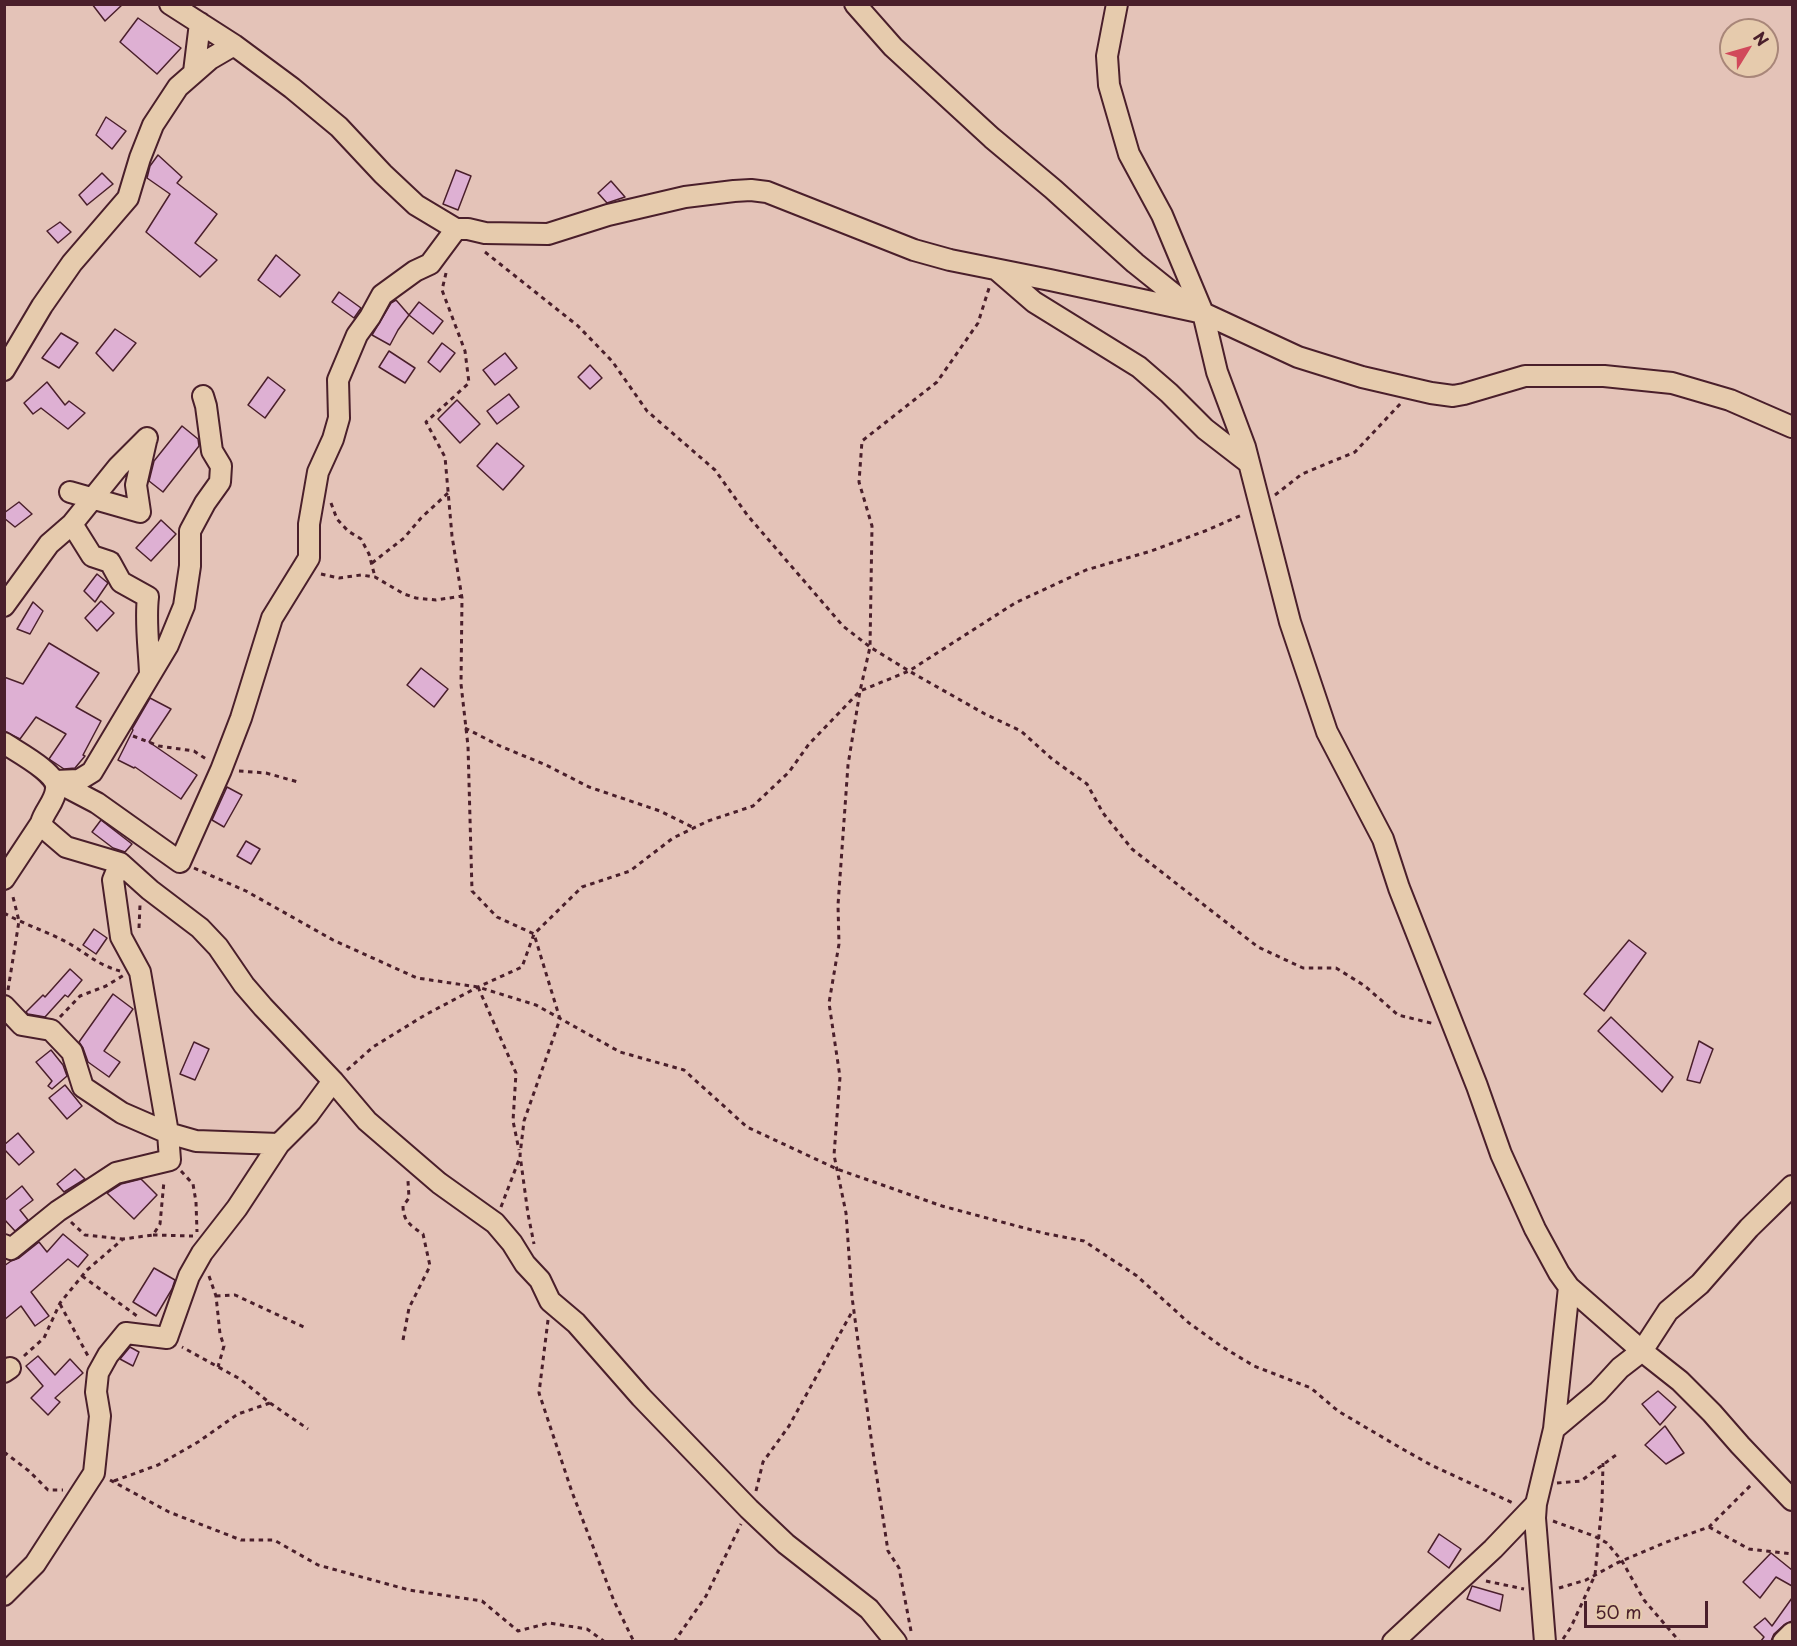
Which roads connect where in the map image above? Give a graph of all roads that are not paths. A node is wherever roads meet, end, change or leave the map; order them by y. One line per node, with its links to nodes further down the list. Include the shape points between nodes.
1 (855, 4): 8 (street, via 893,47 992,138 1135,263)
2 (1117, 4): 8 (street, via 1107,56 1117,116 1129,154 1162,215)
3 (185, 12): 4 (street); 5 (street)
4 (234, 45): 5 (street); 6 (street, via 339,127 416,205)
5 (194, 72): 9 (street, via 178,87 153,124 129,198 72,262)
6 (456, 229): 7 (street, via 548,234 685,197 751,190 767,192 914,250); 18 (street, via 430,264 382,295 357,335 338,380 339,418 318,472 309,524 309,558 272,618 241,718 180,862 97,803)
7 (994, 268): 8 (street); 12 (street, via 1034,302 1138,367 1205,429)
8 (1199, 312): 11 (street, via 1298,357 1415,389 1453,396 1525,375 1672,382 1730,400); 12 (street)
9 (4, 370)
10 (203, 396): 16 (street, via 212,451 221,466 220,482 190,531 184,606 168,645)
11 (1792, 427)
12 (1249, 463): 28 (street, via 1290,622 1327,732 1383,839 1506,1165 1535,1229)
13 (70, 492): 14 (street, via 94,498)
14 (72, 524): 15 (street, via 49,544); 16 (street, via 92,556 110,562 121,582 148,597)
15 (4, 606)
16 (150, 673): 18 (street, via 92,772 79,780)
17 (4, 743): 18 (street)
18 (55, 781): 19 (street, via 52,801)
19 (41, 823): 20 (street, via 66,848); 21 (street)
20 (120, 863): 23 (street, via 218,947 250,992); 24 (street, via 113,880 122,937 140,972)
21 (6, 876)
22 (5, 1006): 24 (street, via 22,1025 51,1030 72,1052 83,1087 122,1113)
23 (333, 1081): 25 (street); 35 (street, via 367,1121 439,1183 495,1223 540,1280 550,1301 576,1323 748,1509)
24 (168, 1133): 25 (street, via 196,1141); 27 (street, via 170,1160 116,1173)
25 (279, 1144): 33 (street, via 202,1253 189,1276 166,1338 126,1333 108,1355 98,1373 100,1416 94,1473 35,1563)
26 (1792, 1186): 29 (street, via 1700,1284 1668,1311)
27 (7, 1249)
28 (1569, 1287): 29 (street); 30 (street)
29 (1642, 1351): 30 (street); 31 (street, via 1704,1405)
30 (1554, 1429): 32 (street)
31 (1792, 1500)
32 (1536, 1504): 36 (street); 37 (street)
33 (4, 1595)
34 (1792, 1633): 38 (street)
35 (904, 1637)
36 (1393, 1641)
37 (1545, 1641)
38 (1783, 1641)

